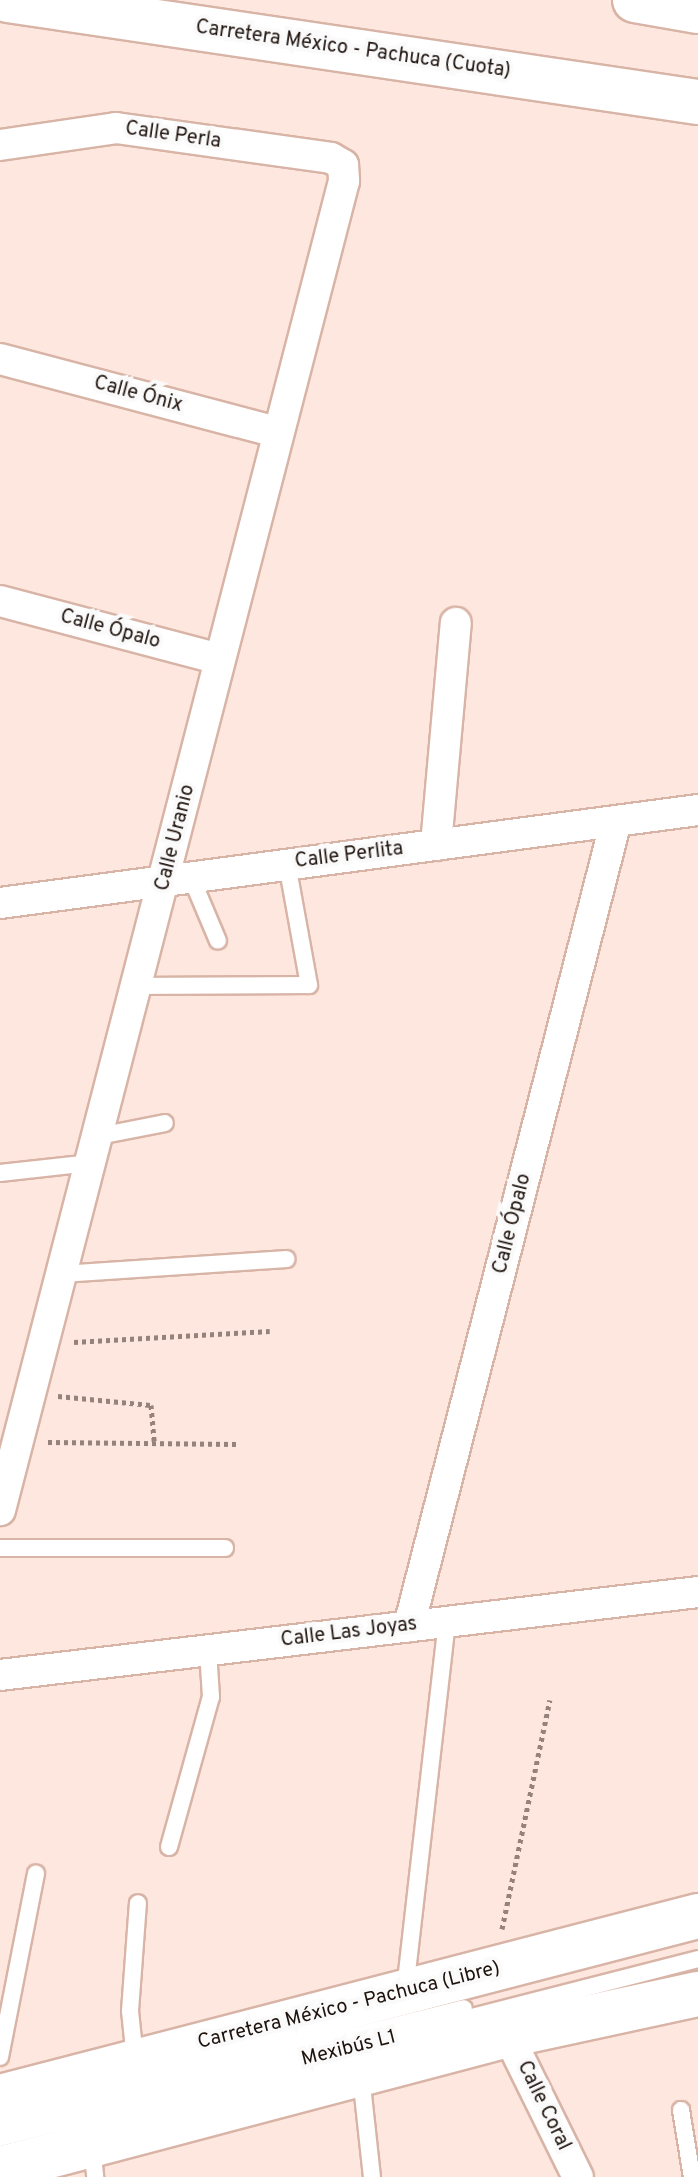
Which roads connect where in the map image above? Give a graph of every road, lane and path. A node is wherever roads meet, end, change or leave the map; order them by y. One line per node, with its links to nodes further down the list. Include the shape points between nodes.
1 (8, 0): 4 (main road, Carretera México - Pachuca (Cuota))
2 (635, 0): 3 (main road)
3 (698, 11)
4 (698, 102)
5 (0, 145): 6 (street, Calle Perla, via 116,128)
6 (343, 165): 8 (street, Calle Uranio)
7 (0, 359): 8 (street, Calle Ónix)
8 (276, 432): 11 (street, Calle Uranio)
9 (0, 601): 11 (street, Calle Ópalo)
10 (456, 623): 14 (street)
11 (219, 659): 16 (street, Calle Uranio)
12 (698, 810): 13 (street, Calle Perlita)
13 (616, 821): 14 (street, Calle Perlita); 36 (street, Calle Ópalo)
14 (436, 845): 15 (street, Calle Perlita)
15 (287, 864): 16 (street, Calle Perlita); 19 (lane, via 309,985)
16 (179, 878): 17 (street, Calle Perlita); 18 (lane); 19 (street, Calle Uranio)
17 (0, 903)
18 (218, 941)
19 (138, 986): 21 (street, Calle Uranio)
20 (165, 1123): 21 (lane)
21 (95, 1149): 22 (lane); 24 (street, Calle Uranio)
22 (0, 1173)
23 (287, 1259): 24 (lane)
24 (62, 1274): 26 (street, Calle Uranio)
25 (270, 1331): 26 (path)
26 (45, 1340): 27 (street, Calle Uranio)
27 (31, 1391): 28 (street, Calle Uranio); 29 (path, via 151,1405)
28 (19, 1439): 29 (path); 31 (street, Calle Uranio)
29 (154, 1443): 30 (path)
30 (236, 1444)
31 (0, 1510)
32 (0, 1548): 33 (lane)
33 (225, 1548)
34 (698, 1592): 35 (street, Calle Las Joyas)
35 (447, 1622): 36 (street, Calle Las Joyas); 47 (lane)
36 (409, 1626): 37 (street, Calle Las Joyas)
37 (208, 1650): 38 (street, Calle Las Joyas); 40 (lane, via 211,1697)
38 (0, 1675)
39 (550, 1700): 46 (path, via 502,1931)
40 (169, 1847)
41 (36, 1873): 54 (lane)
42 (138, 1903): 52 (lane, via 130,2011)
43 (698, 1916): 46 (main road, Carretera México - Pachuca (Libre))
44 (698, 1949): 54 (lane, Mexibús L1)
45 (698, 1959): 54 (lane, Mexibús L1)
46 (508, 1965): 47 (main road, Carretera México - Pachuca (Libre))
47 (405, 1991): 52 (main road, Carretera México - Pachuca (Libre))
48 (698, 1994): 49 (main road)
49 (612, 2013): 50 (main road); 51 (main road)
50 (698, 2017)
51 (508, 2035): 53 (main road); 59 (street, Calle Coral)
52 (136, 2061): 54 (main road, Carretera México - Pachuca (Libre))
53 (361, 2074): 56 (main road); 58 (lane)
54 (0, 2098)
55 (681, 2110): 60 (lane)
56 (94, 2161): 57 (main road)
57 (0, 2169)
58 (372, 2177)
59 (578, 2177)
60 (692, 2177)

